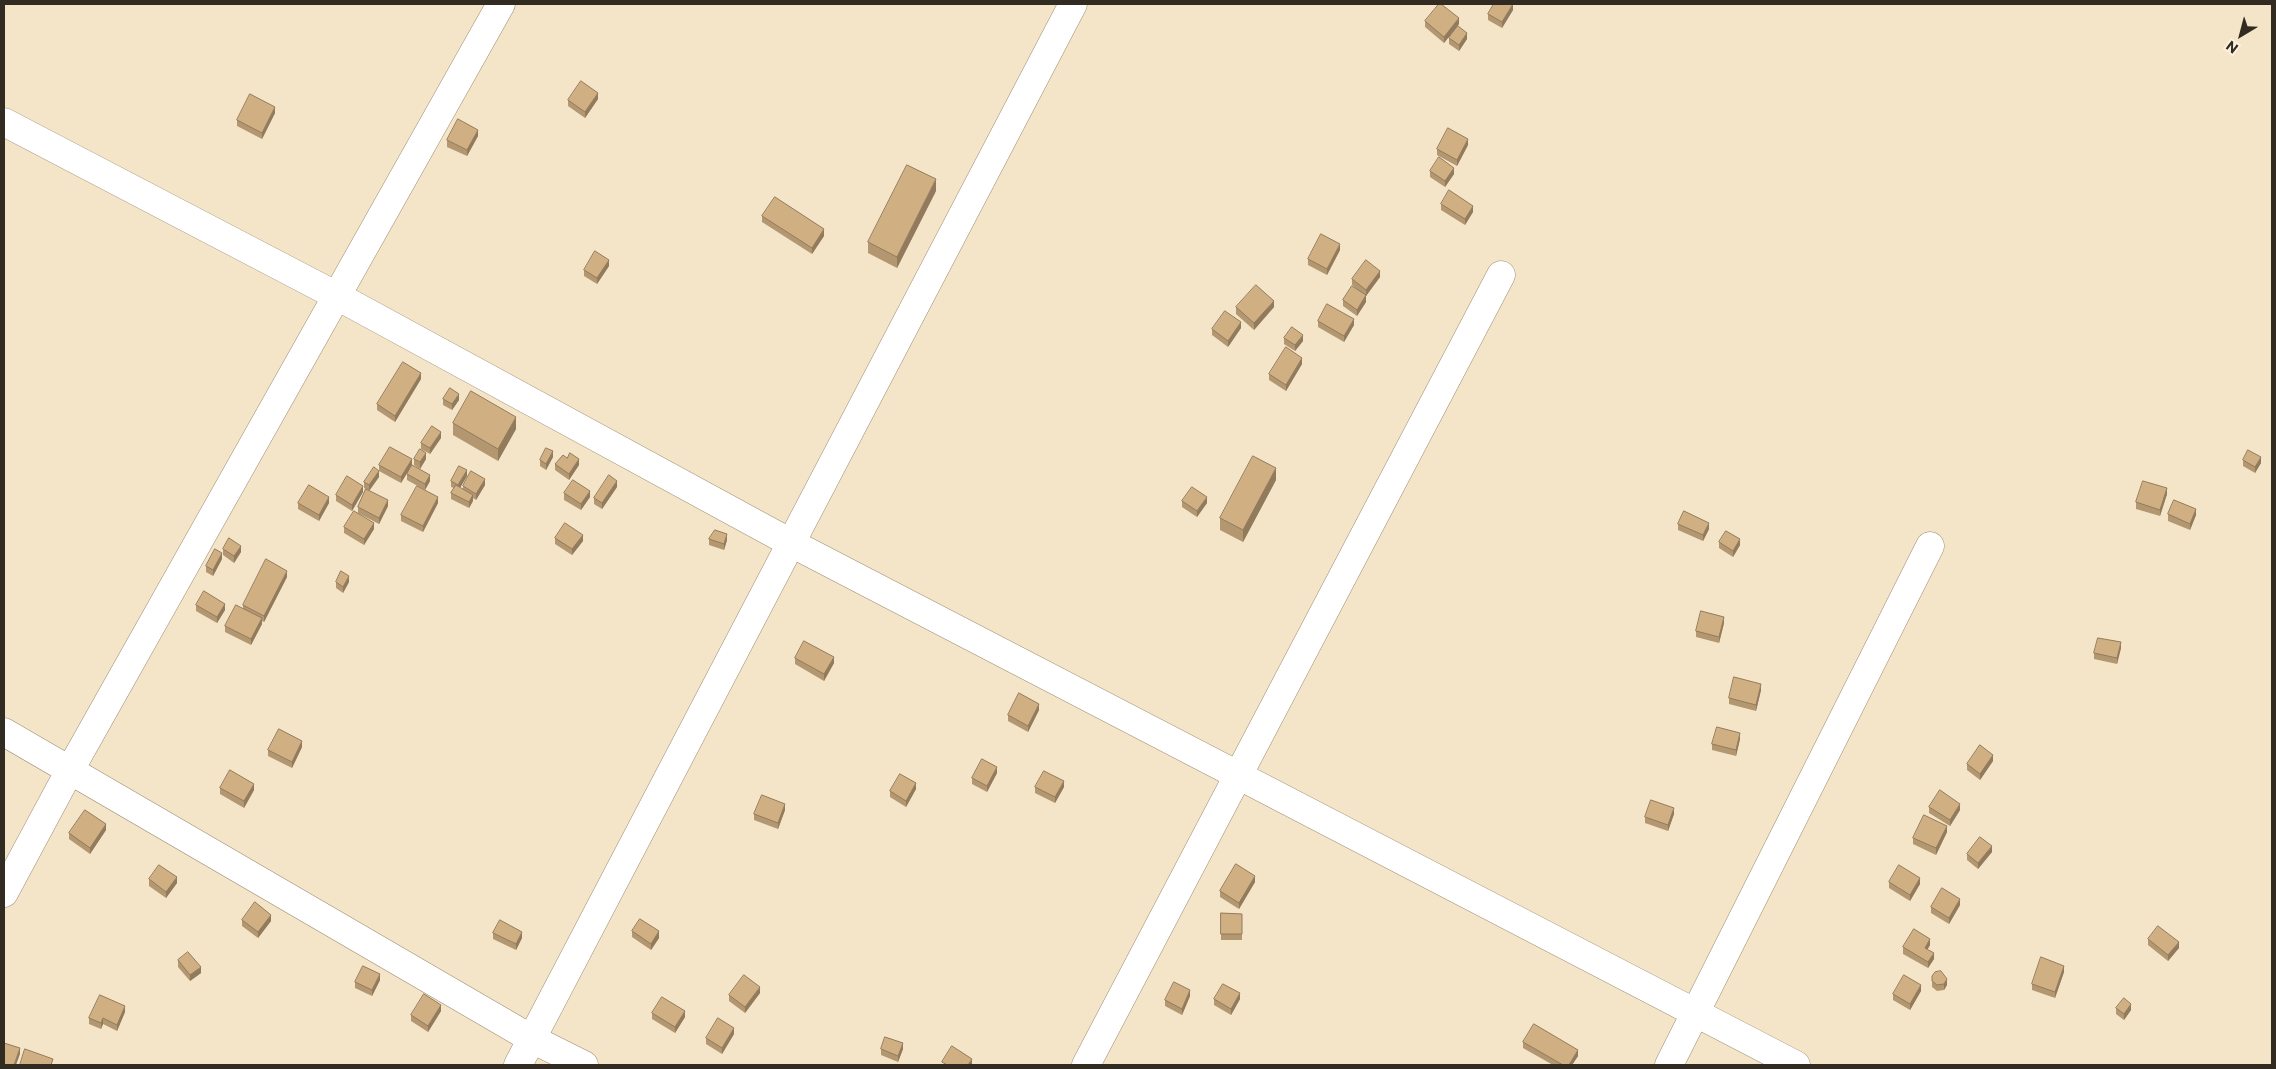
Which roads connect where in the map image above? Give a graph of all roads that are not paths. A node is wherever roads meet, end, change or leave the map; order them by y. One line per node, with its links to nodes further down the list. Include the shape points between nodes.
1 (501, 4): 5 (street)
2 (1073, 4): 6 (street)
3 (4, 122): 5 (street)
4 (1501, 274): 10 (street)
5 (337, 296): 6 (street); 9 (street)
6 (791, 543): 10 (street); 13 (street)
7 (1930, 546): 12 (street)
8 (4, 732): 9 (street)
9 (70, 770): 11 (street); 13 (street)
10 (1238, 774): 12 (street); 16 (street)
11 (4, 893)
12 (1696, 1013): 17 (street); 18 (street)
13 (532, 1039): 14 (street); 15 (street)
14 (518, 1065)
15 (584, 1065)
16 (1086, 1065)
17 (1669, 1065)
18 (1796, 1065)

